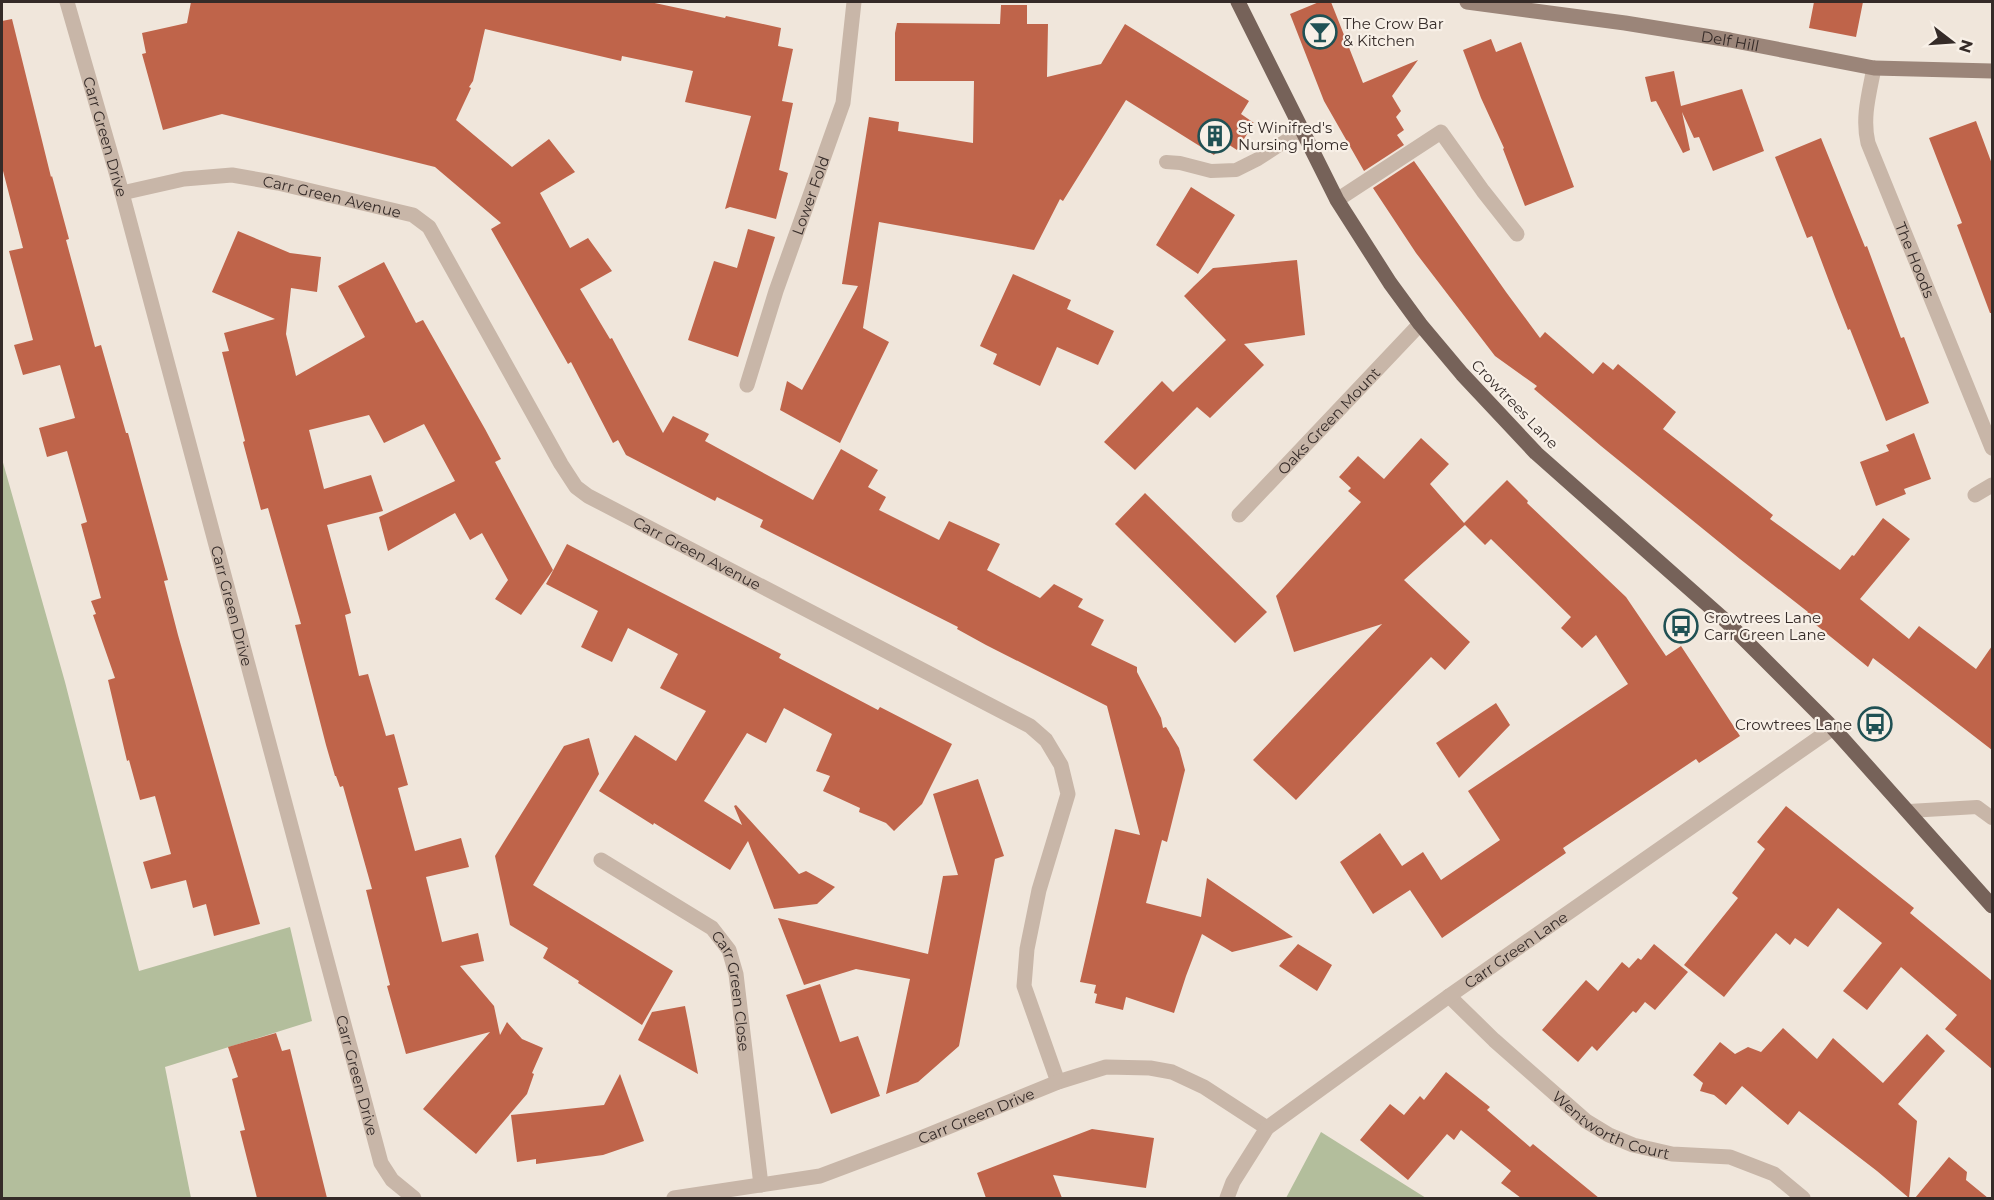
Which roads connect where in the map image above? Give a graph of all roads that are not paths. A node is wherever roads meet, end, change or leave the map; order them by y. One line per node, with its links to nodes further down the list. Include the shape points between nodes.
1 (67, 2): 10 (street, Carr Green Drive)
2 (854, 2): 14 (street, Lower Fold, via 843,103)
3 (1467, 2): 5 (street, Delf Hill)
4 (1242, 3): 8 (main road, Crowtrees Lane, via 1255,39)
5 (1497, 3): 6 (street, Delf Hill, via 1730,40)
6 (1874, 68): 7 (street, Delf Hill); 15 (street, The Hoods, via 1865,117 1868,143)
7 (1992, 71)
8 (1302, 131): 9 (lane, via 1236,170 1211,171); 11 (main road, Crowtrees Lane)
9 (1166, 162)
10 (122, 193): 25 (street, Carr Green Avenue, via 184,179 232,175 413,215 429,227 576,487 1030,726 1046,740 1061,765 1068,794 1039,890 1024,986); 28 (street, Carr Green Drive, via 381,1163 392,1180)
11 (1337, 200): 12 (street, via 1441,132); 13 (main road, Crowtrees Lane)
12 (1517, 234)
13 (1420, 324): 18 (street, Oaks Green Mount); 19 (main road, Crowtrees Lane, via 1536,453 1727,622)
14 (747, 385)
15 (1992, 448)
16 (1992, 485): 17 (street)
17 (1975, 495)
18 (1239, 515)
19 (1833, 728): 20 (main road, Crowtrees Lane); 24 (street, Carr Green Lane)
20 (1909, 810): 21 (lane, via 1977,807); 23 (main road, Crowtrees Lane)
21 (1992, 818)
22 (601, 860): 27 (street, Carr Green Close, via 712,928 729,950 736,974)
23 (1992, 906)
24 (1449, 996): 26 (street, Carr Green Lane); 31 (street, Wentworth Court, via 1586,1121 1610,1135 1672,1154 1730,1157 1774,1174)
25 (1058, 1082): 26 (street, Carr Green Drive, via 1106,1067 1172,1072 1204,1087); 27 (street, Carr Green Drive, via 820,1176)
26 (1267, 1128): 30 (street, Carr Green Lane)
27 (761, 1185): 29 (street, Carr Green Drive)
28 (414, 1198)
29 (674, 1198)
30 (1227, 1198)
31 (1803, 1198)

